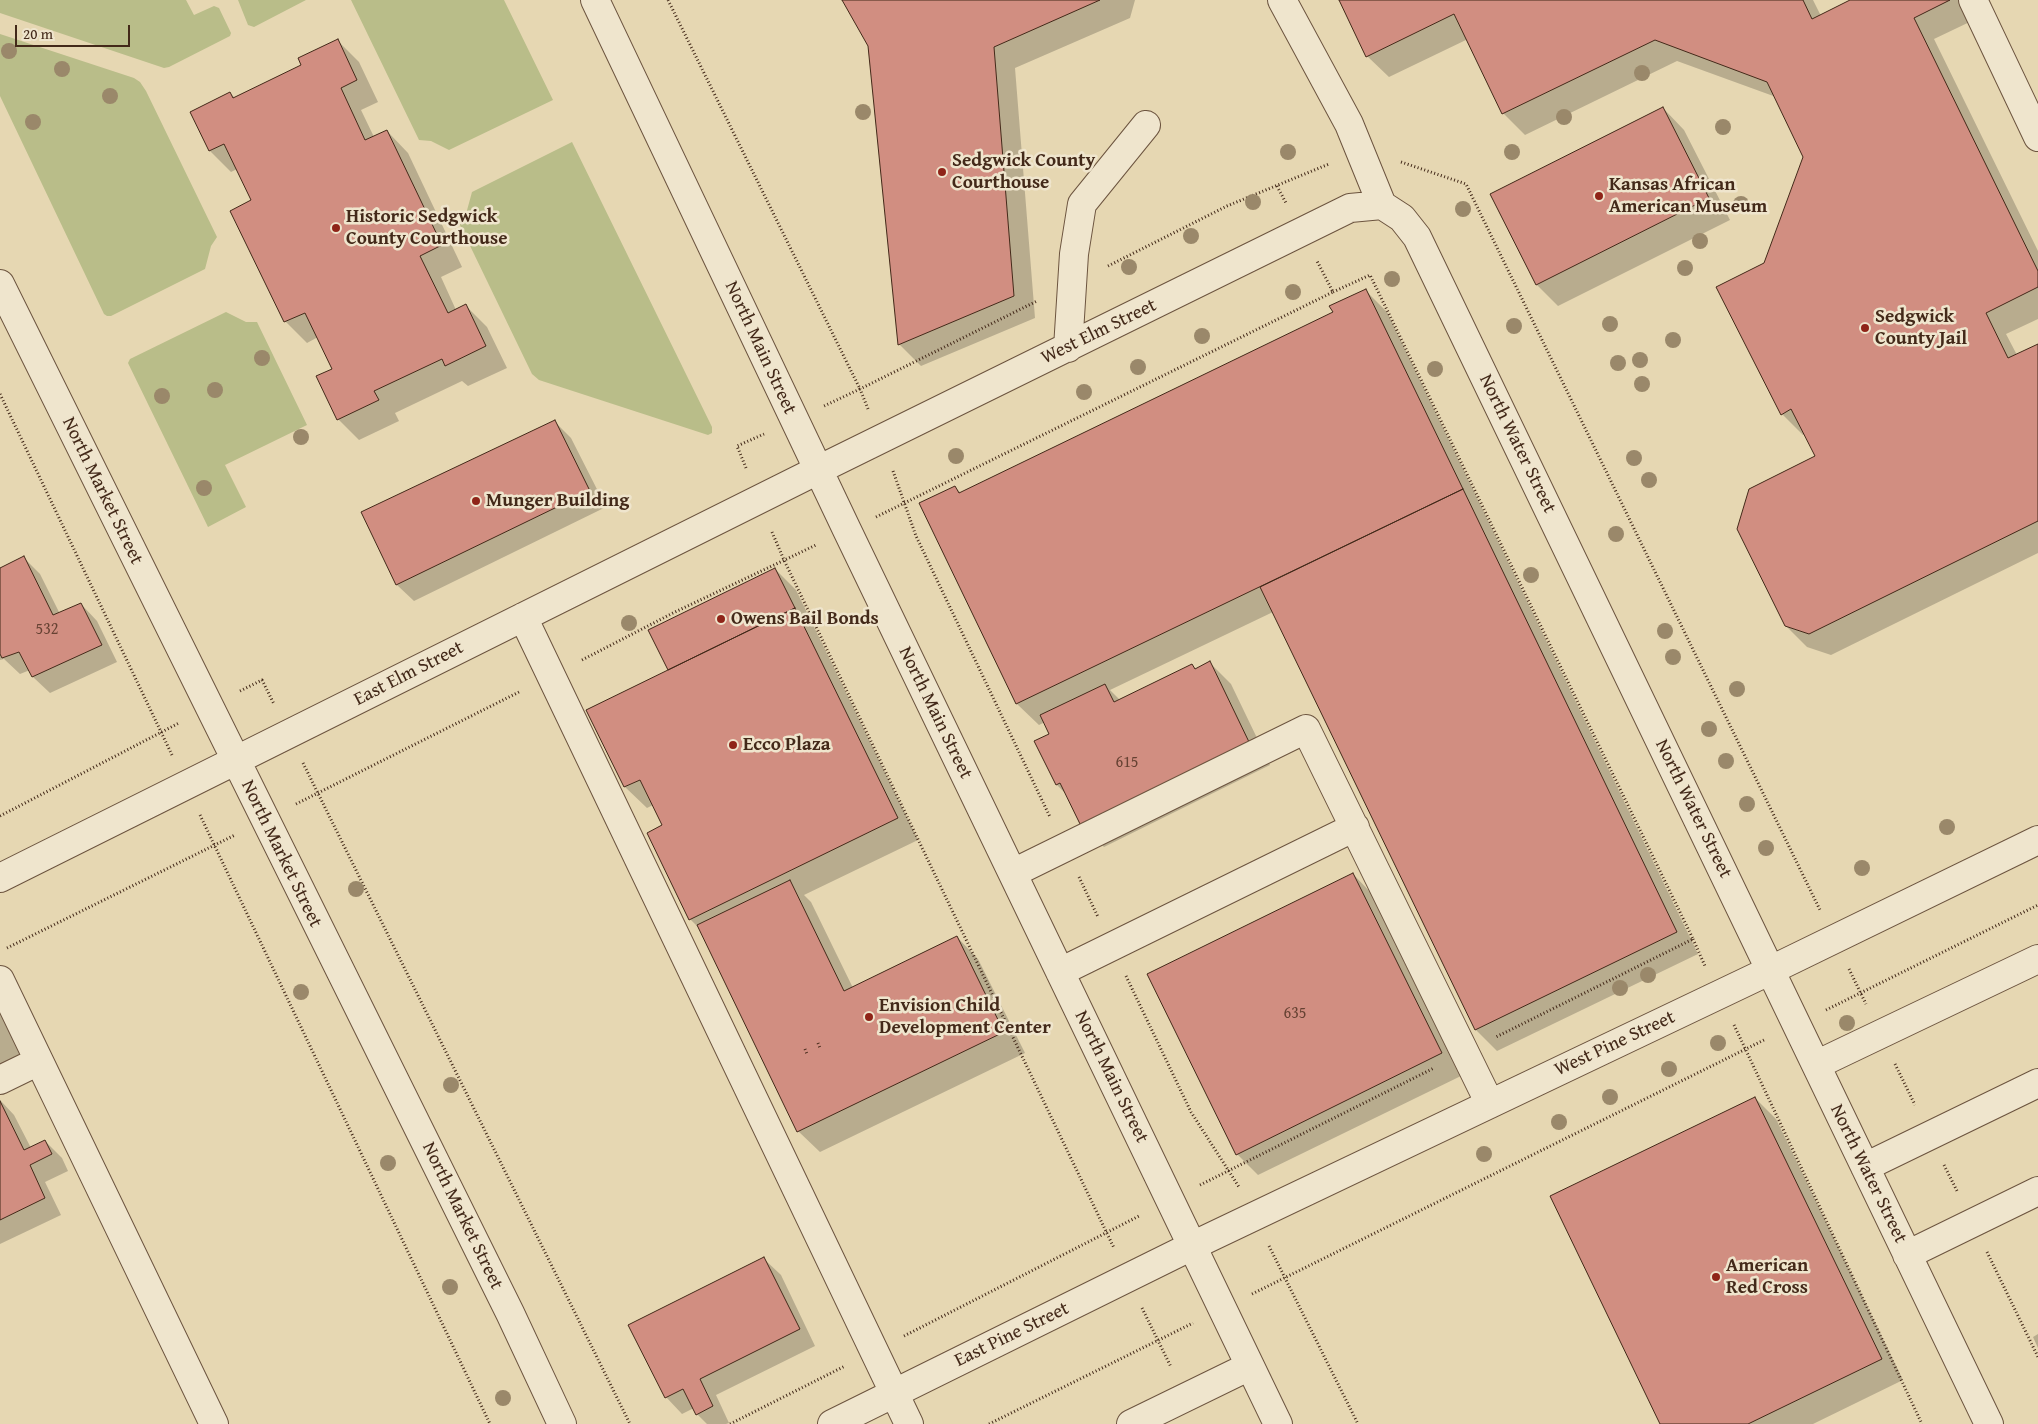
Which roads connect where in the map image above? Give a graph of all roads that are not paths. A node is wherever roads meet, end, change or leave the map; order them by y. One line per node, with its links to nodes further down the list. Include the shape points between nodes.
1 (595, 0): 9 (street, North Main Street)
2 (1282, 0): 6 (street, via 1349,124)
3 (1973, 0): 5 (street)
4 (1146, 124): 8 (street, via 1082,204 1074,254)
5 (2038, 138)
6 (1382, 205): 8 (street, West Elm Street, via 1350,208); 17 (street, North Water Street, via 1402,218 1417,237)
7 (0, 284): 11 (street, North Market Street)
8 (1068, 348): 9 (street, West Elm Street)
9 (818, 470): 10 (street, East Elm Street); 14 (street, North Main Street)
10 (523, 617): 11 (street, East Elm Street); 30 (street)
11 (235, 761): 15 (street, East Elm Street); 32 (street, North Market Street)
12 (1355, 827): 14 (street, via 1306,730); 18 (street); 24 (street)
13 (2038, 840): 17 (street, West Pine Street)
14 (1013, 873): 18 (street, North Main Street)
15 (0, 878)
16 (2038, 959): 21 (street)
17 (1771, 970): 21 (street, North Water Street); 24 (street, West Pine Street)
18 (1060, 972): 27 (street, North Main Street)
19 (0, 980): 20 (street)
20 (39, 1061): 22 (street); 31 (street)
21 (1816, 1065): 25 (street, North Water Street)
22 (0, 1080)
23 (2038, 1083): 25 (street)
24 (1490, 1104): 27 (street, West Pine Street)
25 (1865, 1167): 28 (street, North Water Street)
26 (2038, 1191): 28 (street)
27 (1192, 1246): 29 (street, North Main Street); 30 (street, East Pine Street)
28 (1908, 1255): 37 (street, North Water Street)
29 (1250, 1366): 35 (street); 36 (street, North Main Street)
30 (894, 1394): 33 (street, East Pine Street); 34 (street)
31 (214, 1424)
32 (562, 1424)
33 (832, 1424)
34 (909, 1424)
35 (1131, 1424)
36 (1278, 1424)
37 (1988, 1424)

